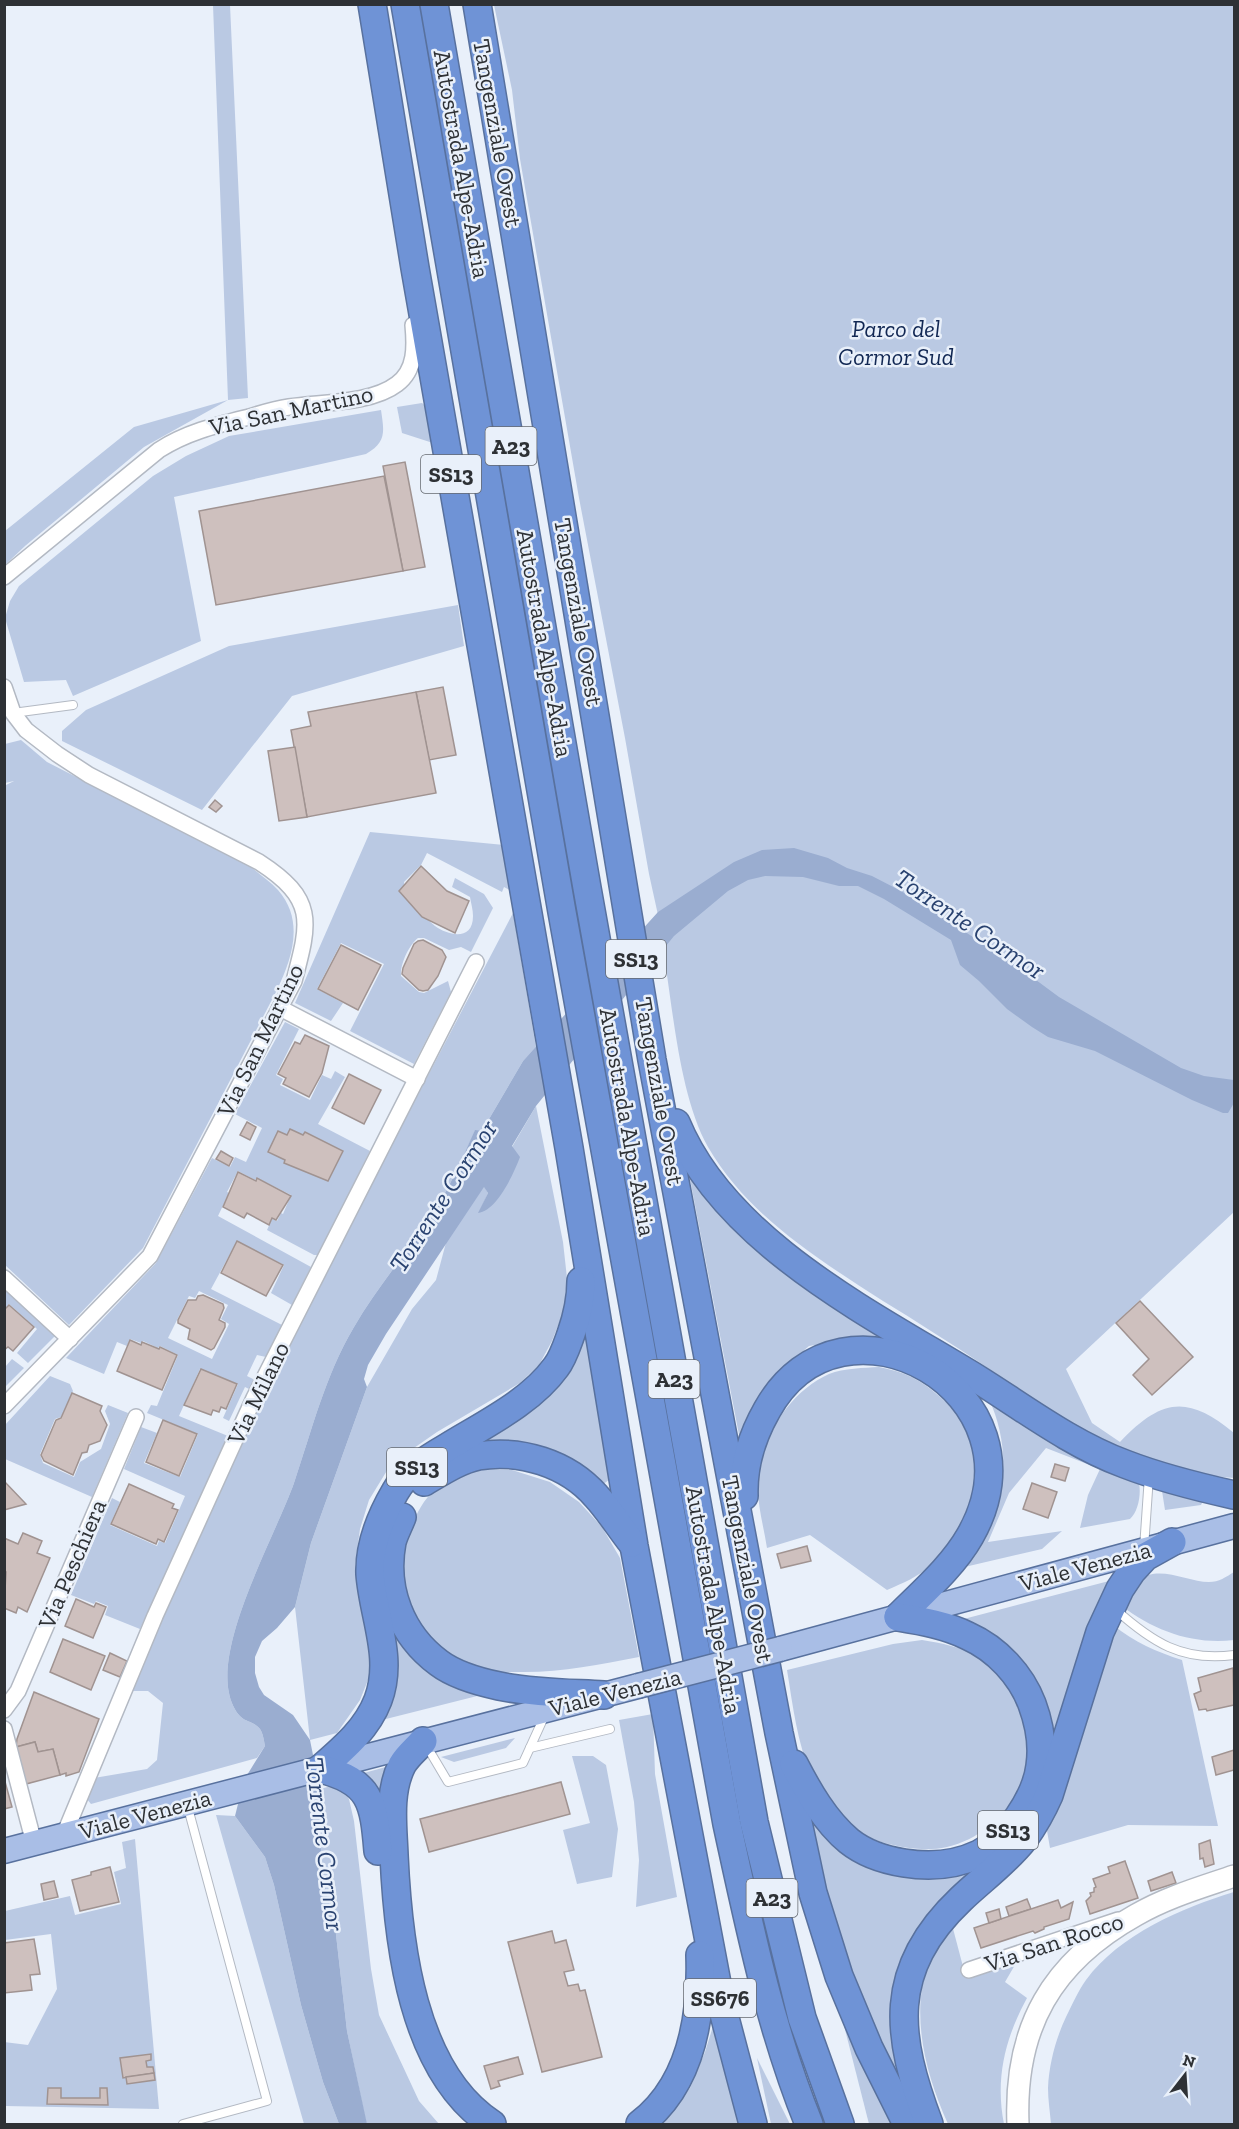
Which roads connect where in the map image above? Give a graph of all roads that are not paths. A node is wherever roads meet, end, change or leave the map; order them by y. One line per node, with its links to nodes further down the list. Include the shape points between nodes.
1 (372, 4): 7 (highway, SS13)
2 (405, 4): 53 (highway, Autostrada Alpe-Adria / A23, via 562,912 727,1824 753,1946 791,2081)
3 (434, 4): 54 (highway, Autostrada Alpe-Adria / A23, via 754,1822 802,2019)
4 (477, 4): 6 (highway, Tangenziale Ovest / SS13)
5 (485, 4): 6 (lane)
6 (484, 48): 14 (highway, Tangenziale Ovest / SS13)
7 (415, 268): 8 (street, Via San Martino, via 415,352 405,377 396,385 363,398 287,407 194,431 175,440); 16 (highway, SS13)
8 (4, 577)
9 (4, 687): 11 (street, Via San Martino)
10 (73, 705): 11 (lane)
11 (13, 713): 13 (street, Via San Martino, via 26,730 89,775 281,877 297,896 306,920 294,981)
12 (476, 962): 15 (street, Via Milano)
13 (280, 1008): 15 (street); 18 (street, Via San Martino, via 150,1256)
14 (652, 1060): 21 (highway, via 686,1147 714,1188 800,1268 1060,1432 1124,1464); 27 (highway, Tangenziale Ovest / SS13)
15 (417, 1079): 41 (street, Via Milano, via 254,1398 155,1616)
16 (578, 1204): 25 (highway, SS13); 39 (highway, SS13, via 581,1296 577,1319 557,1366 517,1403 422,1463 396,1489 372,1549 370,1573 384,1658 378,1700 344,1749)
17 (4, 1278): 18 (street)
18 (70, 1339): 19 (street, Via San Martino)
19 (4, 1406)
20 (136, 1417): 32 (street, Via Peschiera, via 18,1691)
21 (1150, 1472): 22 (highway); 26 (lane)
22 (1234, 1496)
23 (1234, 1526): 24 (main road, Viale Venezia)
24 (1172, 1542): 26 (main road, Viale Venezia); 28 (highway, via 1145,1557)
25 (634, 1546): 31 (highway, via 595,1495 578,1480 560,1468 506,1454 477,1456 423,1483 405,1508 392,1542 390,1571 395,1608 412,1637 440,1663 462,1675 499,1686); 44 (highway, SS13)
26 (1144, 1550): 29 (main road, Viale Venezia)
27 (749, 1574): 29 (highway, via 744,1475 750,1446 773,1399 807,1367 844,1352 866,1350 909,1358 955,1388 971,1407 982,1431 989,1483 970,1536); 36 (highway, Tangenziale Ovest / SS13)
28 (1112, 1606): 30 (lane, via 1154,1641 1180,1652); 56 (highway, via 1037,1821 1022,1841 941,1921 905,1989 904,2041 913,2083)
29 (898, 1617): 31 (main road, Viale Venezia / SS13, bridge); 36 (highway, SS13, via 969,1636 1007,1664 1025,1686 1041,1737 1040,1767 1034,1788 1007,1832 981,1853 962,1861 916,1865 871,1854 850,1842 833,1825 805,1787)
30 (1234, 1655)
31 (604, 1695): 33 (main road, Viale Venezia / SS13)
32 (4, 1710)
33 (547, 1710): 37 (main road, Viale Venezia / SS13); 38 (lane)
34 (4, 1729): 42 (street)
35 (610, 1729): 38 (lane)
36 (778, 1733): 55 (highway, Tangenziale Ovest, via 813,1893 839,1976 868,2048)
37 (423, 1741): 38 (lane, via 448,1782 523,1762); 39 (main road, Viale Venezia / SS13); 50 (highway, via 402,1766 393,1800 401,1945 424,2031 437,2060 457,2093 476,2114)
38 (530, 1748)
39 (318, 1769): 40 (main road, Viale Venezia / SS13); 49 (highway, via 350,1778 367,1796 375,1822 387,1955 407,2037 440,2096)
40 (187, 1803): 41 (main road, Viale Venezia / SS13); 48 (lane, via 267,2101)
41 (64, 1835): 42 (main road, SS13)
42 (34, 1843): 43 (main road, SS13)
43 (4, 1851)
44 (694, 1870): 51 (highway, via 701,1976 693,2038 668,2097); 52 (highway, SS676, via 720,1999)
45 (1234, 1876): 46 (street, Via San Rocco)
46 (1138, 1914): 47 (street, Via San Rocco); 57 (street, Via San Rocco, via 1110,1931 1070,1965 1045,1997 1027,2037 1019,2069)
47 (969, 1970)
48 (183, 2124)
49 (466, 2124)
50 (492, 2124)
51 (640, 2124)
52 (753, 2124)
53 (809, 2124)
54 (840, 2124)
55 (907, 2124)
56 (929, 2124)
57 (1018, 2124)

